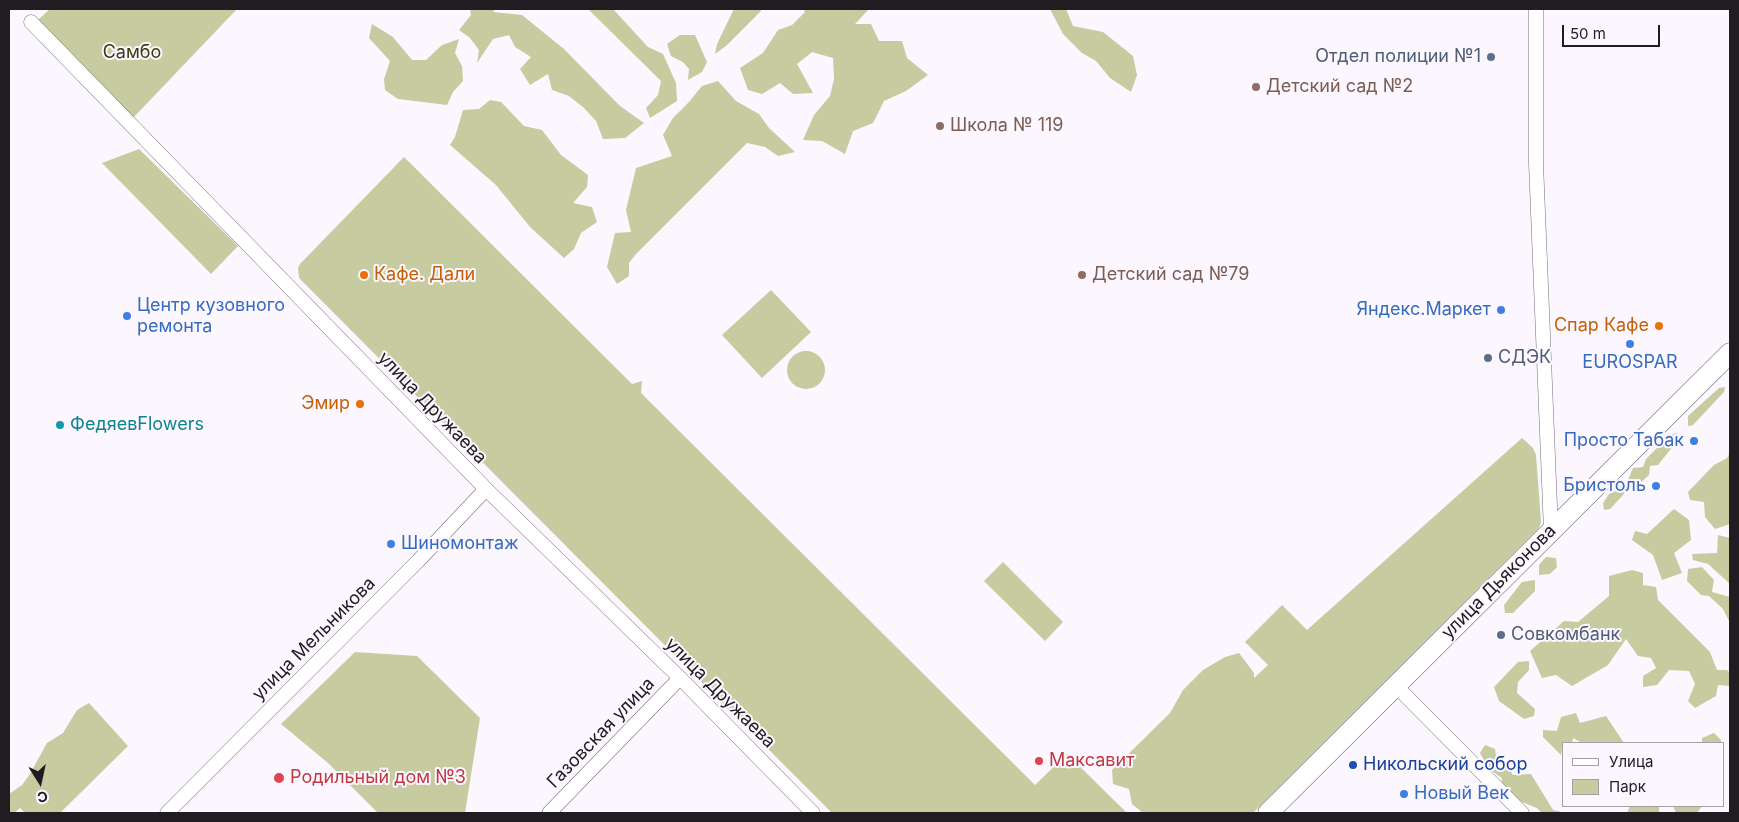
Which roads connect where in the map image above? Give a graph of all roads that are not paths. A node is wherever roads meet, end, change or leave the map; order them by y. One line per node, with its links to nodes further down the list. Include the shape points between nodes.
1 (1536, 9): 5 (street, via 1536,163)
2 (31, 22): 4 (street, улица Дружаева)
3 (1730, 353): 5 (main road, улица Дьяконова)
4 (486, 489): 6 (street, улица Дружаева); 8 (street, улица Мельникова)
5 (1551, 531): 7 (main road, улица Дьяконова)
6 (680, 678): 9 (street, Газовская улица); 10 (street, улица Дружаева)
7 (1395, 685): 11 (main road, улица Дьяконова); 12 (street)
8 (167, 813)
9 (549, 813)
10 (813, 813)
11 (1268, 813)
12 (1522, 813)

